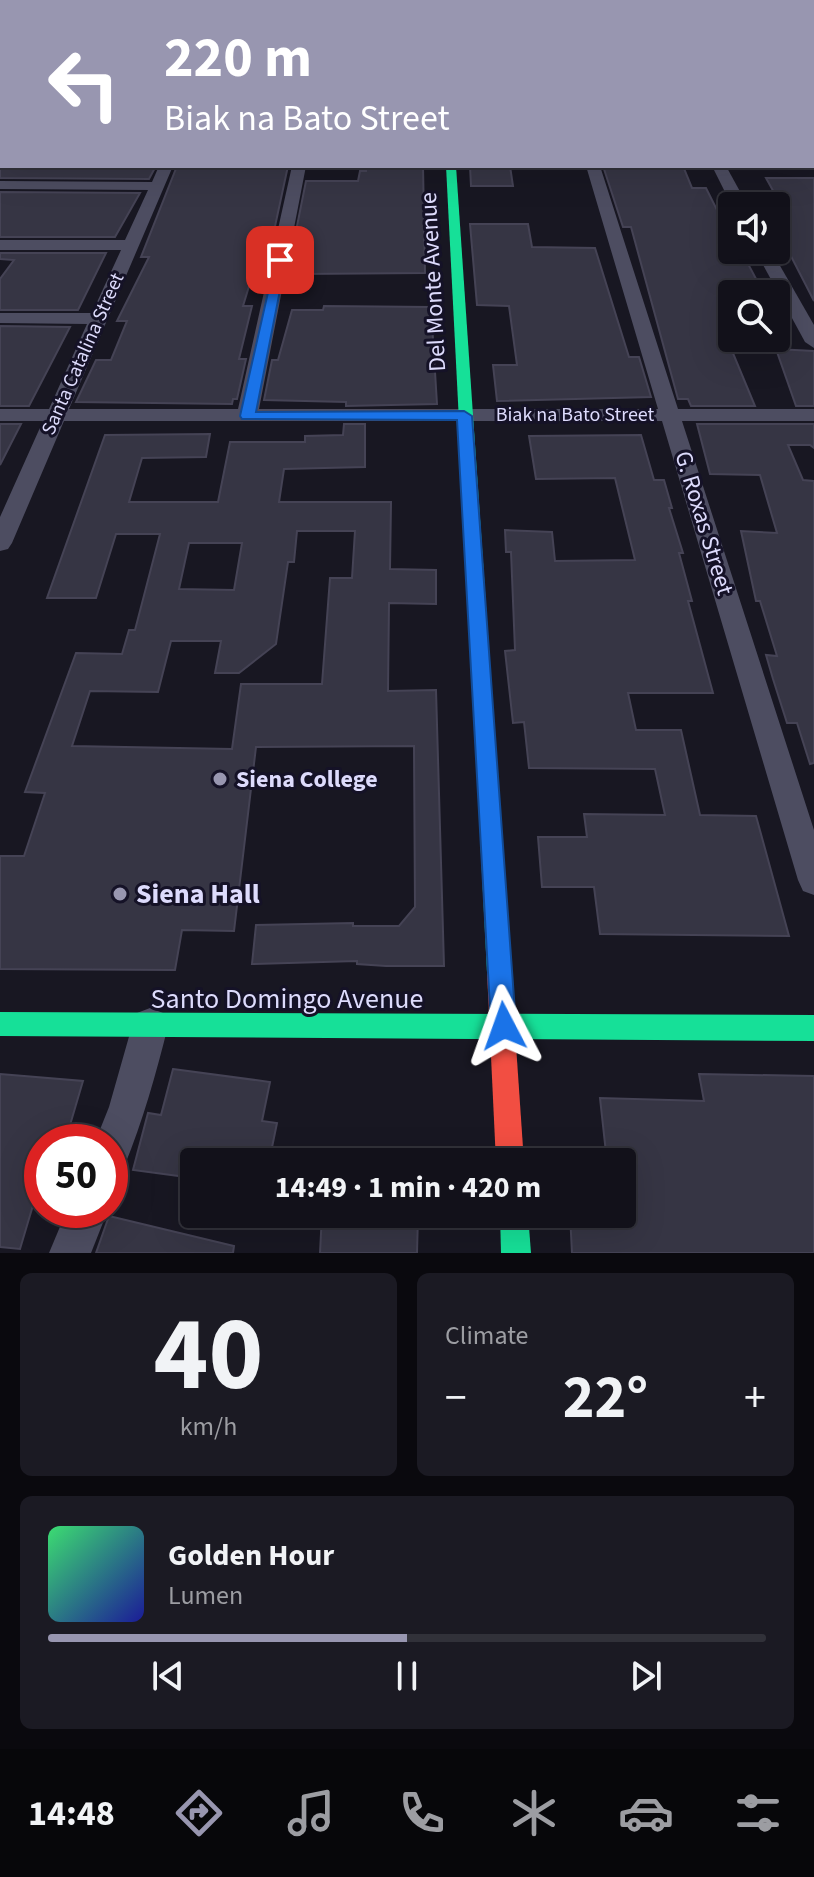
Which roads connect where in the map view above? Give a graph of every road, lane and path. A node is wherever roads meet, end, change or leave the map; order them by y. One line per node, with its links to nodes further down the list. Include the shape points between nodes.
1 (165, 168): 7 (street, Santa Catalina Street)
2 (299, 168): 19 (street)
3 (451, 168): 20 (main road, Del Monte Avenue)
4 (594, 168): 17 (street, G. Roxas Street)
5 (720, 168): 8 (street)
6 (0, 185): 7 (street)
7 (157, 186): 10 (street, Santa Catalina Street)
8 (733, 192)
9 (0, 245): 10 (street)
10 (131, 245): 13 (street, Santa Catalina Street)
11 (771, 264): 14 (street)
12 (0, 318): 13 (street)
13 (99, 319): 16 (street, Santa Catalina Street)
14 (814, 342)
15 (0, 415): 16 (street, Biak na Bato Street)
16 (56, 415): 19 (street, Biak na Bato Street); 21 (street, Santa Catalina Street)
17 (671, 415): 18 (street, Biak na Bato Street); 20 (street, Biak na Bato Street); 22 (street, G. Roxas Street)
18 (814, 415)
19 (247, 416): 20 (street, Biak na Bato Street)
20 (464, 416): 25 (main road, Del Monte Avenue)
21 (0, 543)
22 (814, 880)
23 (0, 1024): 24 (main road, Santo Domingo Avenue)
24 (150, 1026): 25 (main road, Santo Domingo Avenue); 27 (street)
25 (504, 1026): 26 (main road, Santo Domingo Avenue); 28 (main road, Del Monte Avenue)
26 (814, 1028)
27 (121, 1124)
28 (509, 1148)
29 (80, 1228): 31 (street)
30 (515, 1228): 32 (main road)
31 (70, 1253)
32 (516, 1253)

